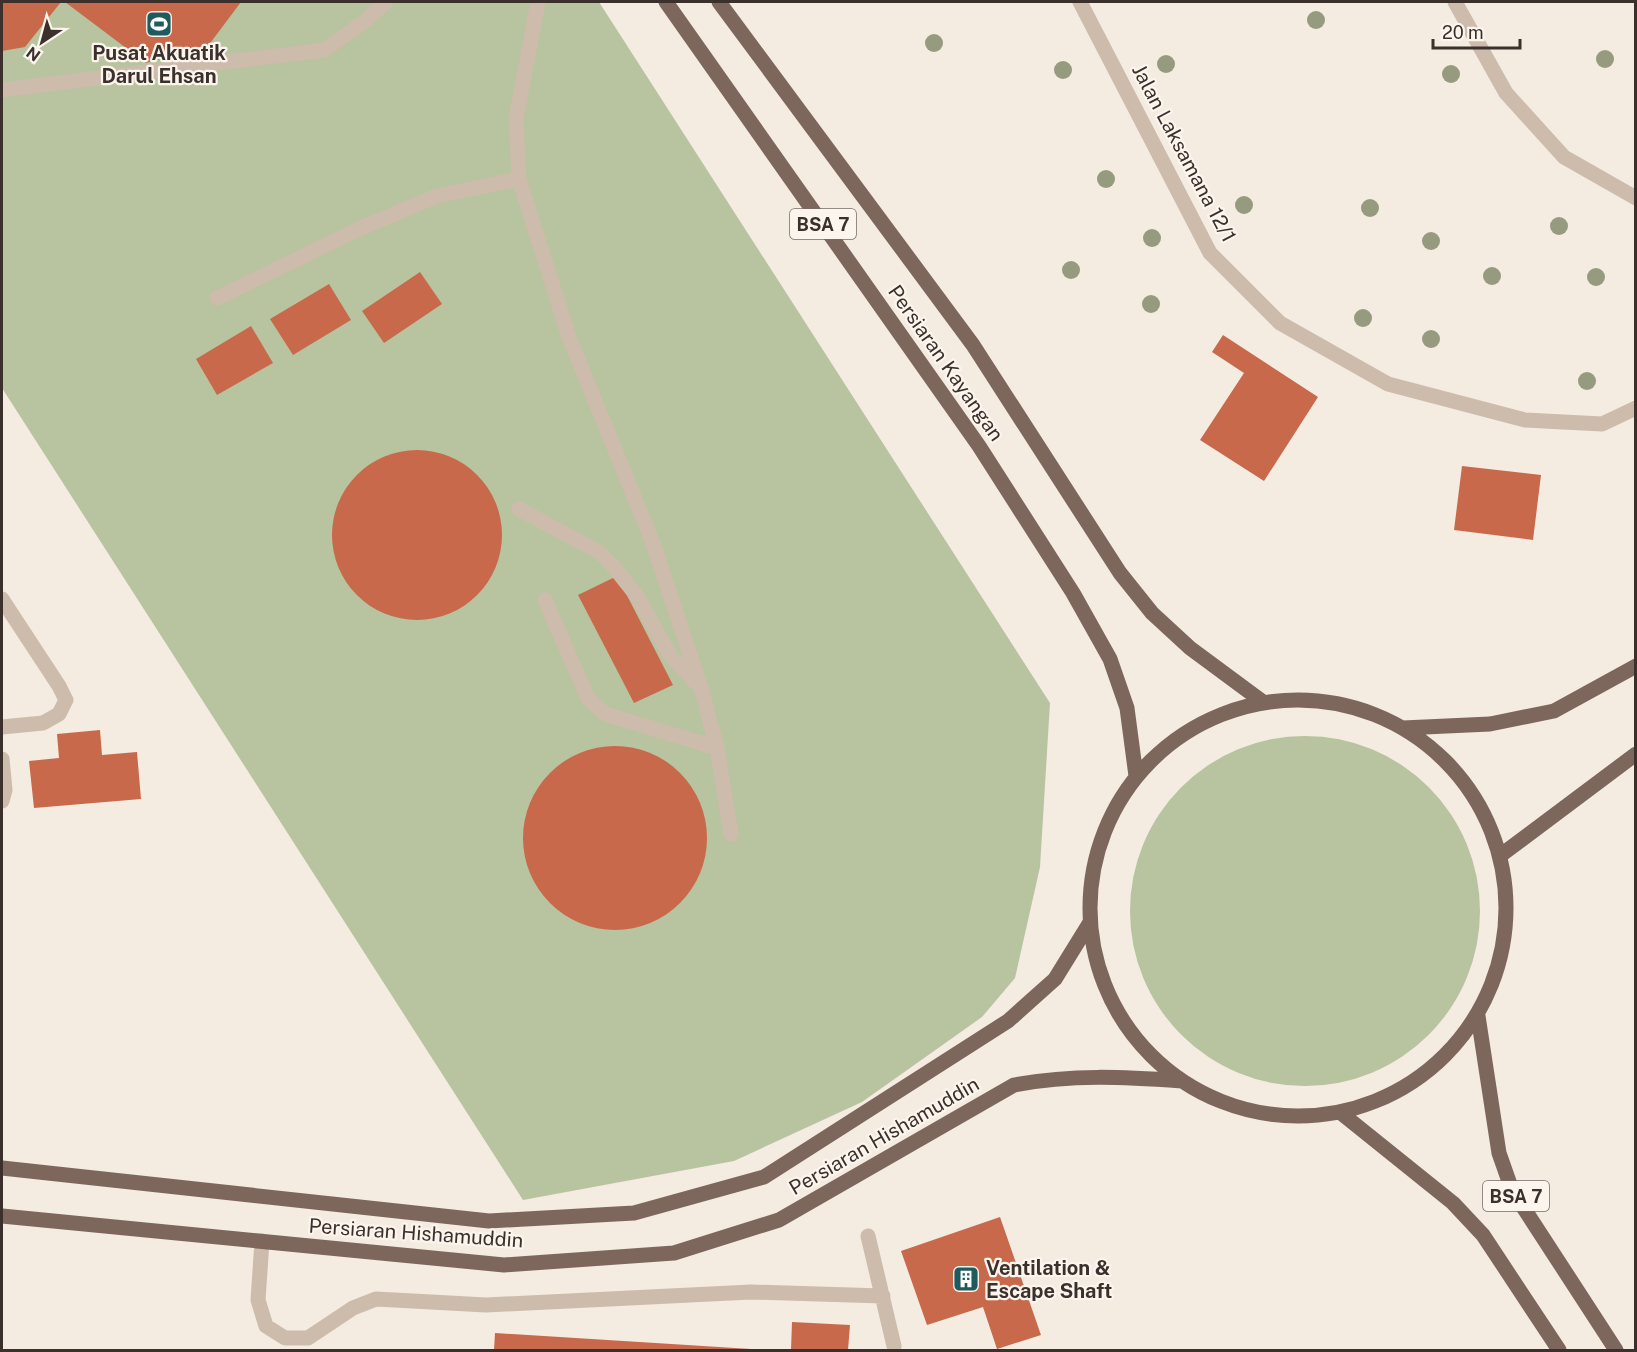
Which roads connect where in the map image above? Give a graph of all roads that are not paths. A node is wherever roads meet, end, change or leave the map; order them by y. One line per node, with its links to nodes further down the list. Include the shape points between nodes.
1 (386, 2): 7 (street, via 324,50)
2 (538, 2): 8 (street, via 516,119)
3 (666, 2): 23 (main road, Persiaran Kayangan / BSA 7, via 979,446 1073,592 1110,659 1127,708)
4 (719, 2): 17 (main road, Persiaran Kayangan / BSA 7, via 973,345 1120,573 1152,613 1182,641)
5 (1080, 2): 11 (street, Jalan Laksamana 12/1, via 1210,253 1280,323 1388,384 1525,420 1602,424)
6 (1455, 2): 9 (street, via 1506,93 1564,157)
7 (2, 90)
8 (519, 179): 10 (street, via 437,196); 16 (street, via 569,337 653,543)
9 (1635, 198)
10 (217, 298)
11 (1635, 408)
12 (519, 509): 16 (street, via 599,552 637,596 670,655)
13 (2, 599): 18 (street, via 66,700 59,714 43,723)
14 (545, 600): 20 (street, via 588,698 605,714)
15 (1635, 666): 19 (main road, via 1554,711 1490,724)
16 (701, 688): 20 (street)
17 (1263, 702): 19 (main road, via 1323,702 1359,709); 23 (main road, via 1215,717 1172,741)
18 (2, 727)
19 (1403, 728): 26 (main road, via 1453,770 1479,805)
20 (717, 748): 25 (street)
21 (1635, 754): 26 (main road)
22 (2, 759): 24 (street)
23 (1136, 776): 27 (main road, via 1112,813 1096,854)
24 (2, 801)
25 (731, 834)
26 (1501, 855): 28 (main road, via 1507,921 1500,965)
27 (1089, 924): 29 (main road, via 1109,996 1140,1043); 31 (main road, Persiaran Hishamuddin, via 1055,979 1008,1021 764,1177 634,1213 489,1221)
28 (1478, 1016): 30 (main road, via 1442,1061 1396,1094); 38 (main road, BSA 7, via 1499,1153 1512,1190)
29 (1182, 1081): 30 (main road, via 1232,1106 1286,1117); 34 (main road, Persiaran Hishamuddin, via 1112,1076 1046,1079 1014,1085 779,1220 674,1252 504,1265)
30 (1341, 1113): 37 (main road, BSA 7, via 1461,1211 1483,1235)
31 (2, 1168)
32 (2, 1216): 34 (main road, Persiaran Hishamuddin)
33 (868, 1236): 35 (street)
34 (262, 1241): 35 (street, via 258,1300 267,1326 285,1338 308,1338 353,1308 376,1299 486,1305 751,1292)
35 (883, 1296): 36 (street)
36 (894, 1346)
37 (1559, 1350)
38 (1616, 1350)

